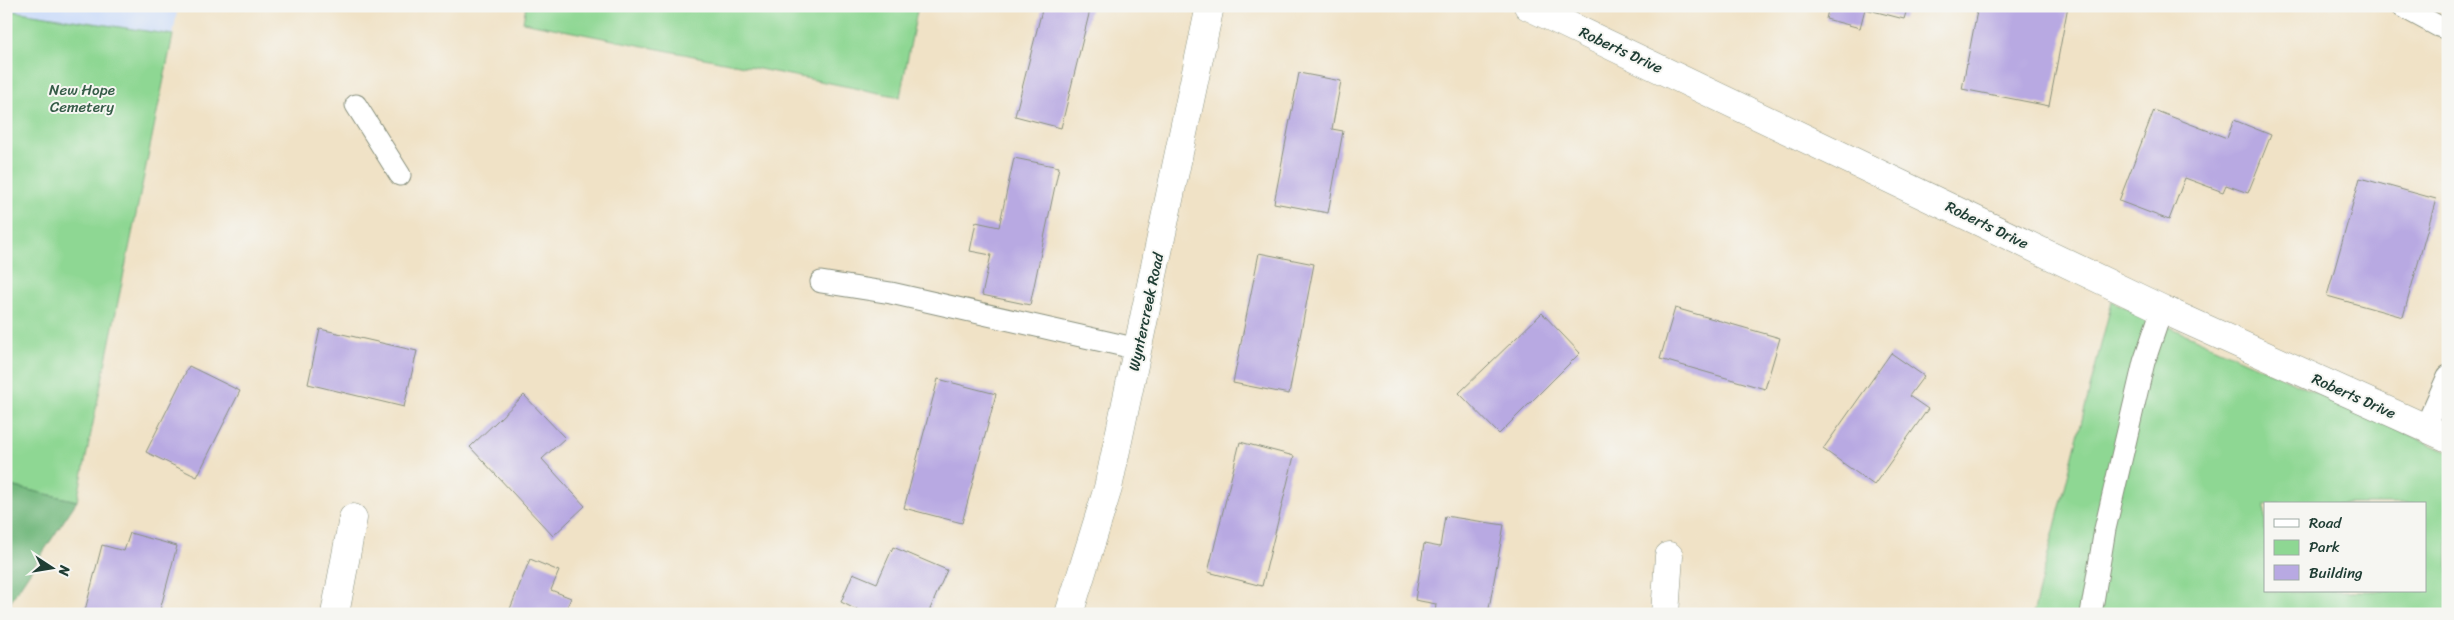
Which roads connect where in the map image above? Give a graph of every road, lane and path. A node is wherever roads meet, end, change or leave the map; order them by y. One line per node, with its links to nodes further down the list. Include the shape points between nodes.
1 (1210, 6): 9 (street, Wyntercreek Road)
2 (1528, 6): 8 (street, Roberts Drive)
3 (2401, 6): 4 (lane)
4 (2448, 29)
5 (356, 104): 6 (lane)
6 (400, 176)
7 (821, 282): 9 (lane, via 891,293)
8 (2162, 309): 11 (street, Roberts Drive); 17 (lane, via 2144,362 2108,520)
9 (1138, 349): 15 (street, Wyntercreek Road, via 1108,488)
10 (2448, 376): 11 (lane)
11 (2436, 433)
12 (354, 518): 14 (street)
13 (1669, 556): 16 (street)
14 (335, 614)
15 (1069, 614)
16 (1665, 614)
17 (2091, 614)

